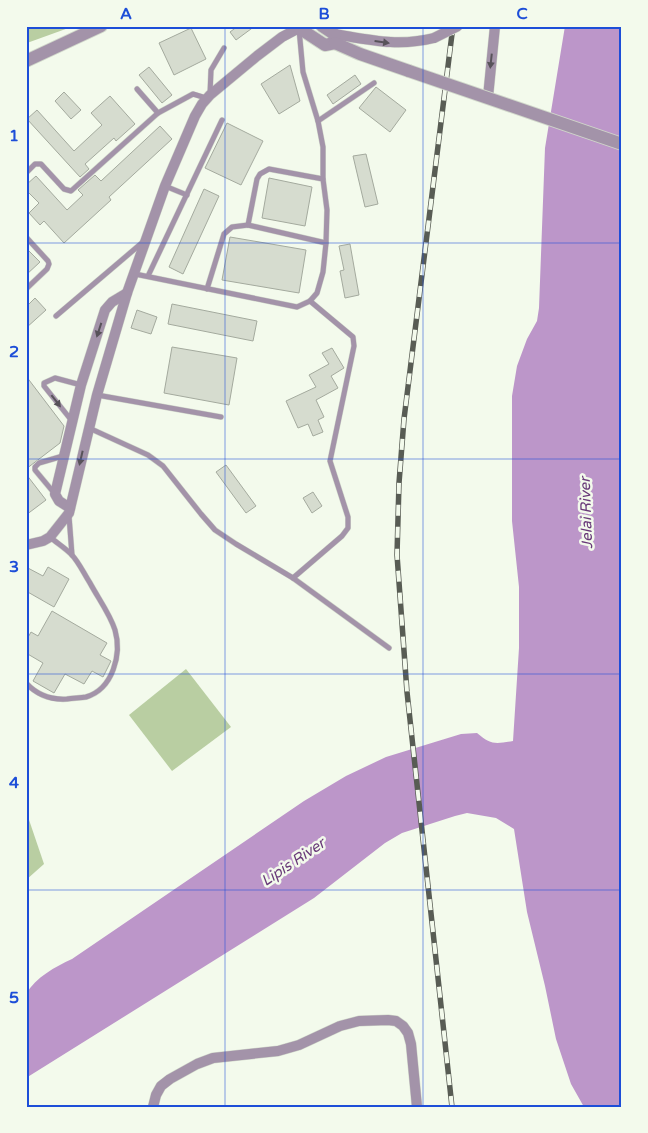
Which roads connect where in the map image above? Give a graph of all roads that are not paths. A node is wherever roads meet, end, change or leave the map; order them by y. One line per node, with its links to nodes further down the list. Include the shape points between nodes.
1 (101, 26): 9 (street)
2 (282, 26): 7 (street)
3 (458, 26): 6 (street, one-way to 3, bridge, via 394,44 434,38)
4 (495, 26): 13 (street, one-way to 13)
5 (298, 27): 6 (street, via 325,45); 7 (street); 16 (lane, via 303,72)
6 (330, 32): 13 (street, bridge, via 360,54)
7 (282, 37): 12 (street)
8 (224, 48): 12 (lane, via 211,70)
9 (26, 61)
10 (374, 83): 16 (lane)
11 (137, 88): 14 (lane)
12 (208, 97): 14 (lane, via 193,94); 20 (street, via 195,116)
13 (488, 97): 17 (street, bridge)
14 (158, 113): 18 (lane, via 71,191 64,190 41,164 35,164)
15 (222, 120): 21 (lane)
16 (318, 121): 19 (lane, via 323,147)
17 (622, 144)
18 (26, 172)
19 (323, 179): 22 (lane, via 269,169 260,174); 25 (lane, via 327,210)
20 (165, 186): 21 (lane); 24 (street)
21 (187, 195): 27 (lane)
22 (248, 226): 25 (lane); 28 (lane, via 232,227 224,234)
23 (26, 237): 29 (lane, via 49,264)
24 (146, 240): 26 (street); 32 (lane)
25 (326, 243): 31 (lane, via 321,279 317,293)
26 (135, 274): 27 (lane); 30 (street)
27 (148, 276): 28 (lane)
28 (207, 288): 31 (lane, via 297,307)
29 (26, 289)
30 (127, 293): 33 (street, one-way to 33, via 105,310); 34 (street)
31 (310, 301): 44 (lane, via 353,337 354,346 330,461 348,517 348,528)
32 (56, 316)
33 (81, 385): 36 (street); 36 (lane, one-way to 36, via 55,378 44,383)
34 (97, 395): 35 (lane); 37 (street)
35 (221, 417)
36 (72, 421): 38 (street)
37 (88, 428): 40 (street, one-way to 40); 44 (lane, via 148,455 163,466 215,530)
38 (63, 456): 39 (street); 39 (lane, via 35,467)
39 (55, 494): 40 (street)
40 (69, 510): 41 (street); 43 (lane)
41 (50, 537): 42 (street); 43 (lane)
42 (26, 545)
43 (72, 555): 46 (lane, via 114,628 117,640 114,668 101,689 87,697 48,697)
44 (293, 578): 45 (lane)
45 (389, 648)
46 (26, 683)
47 (153, 1107): 48 (street, via 161,1086 213,1058 278,1051 340,1026 359,1021 388,1020 396,1021 408,1033)
48 (417, 1107)

